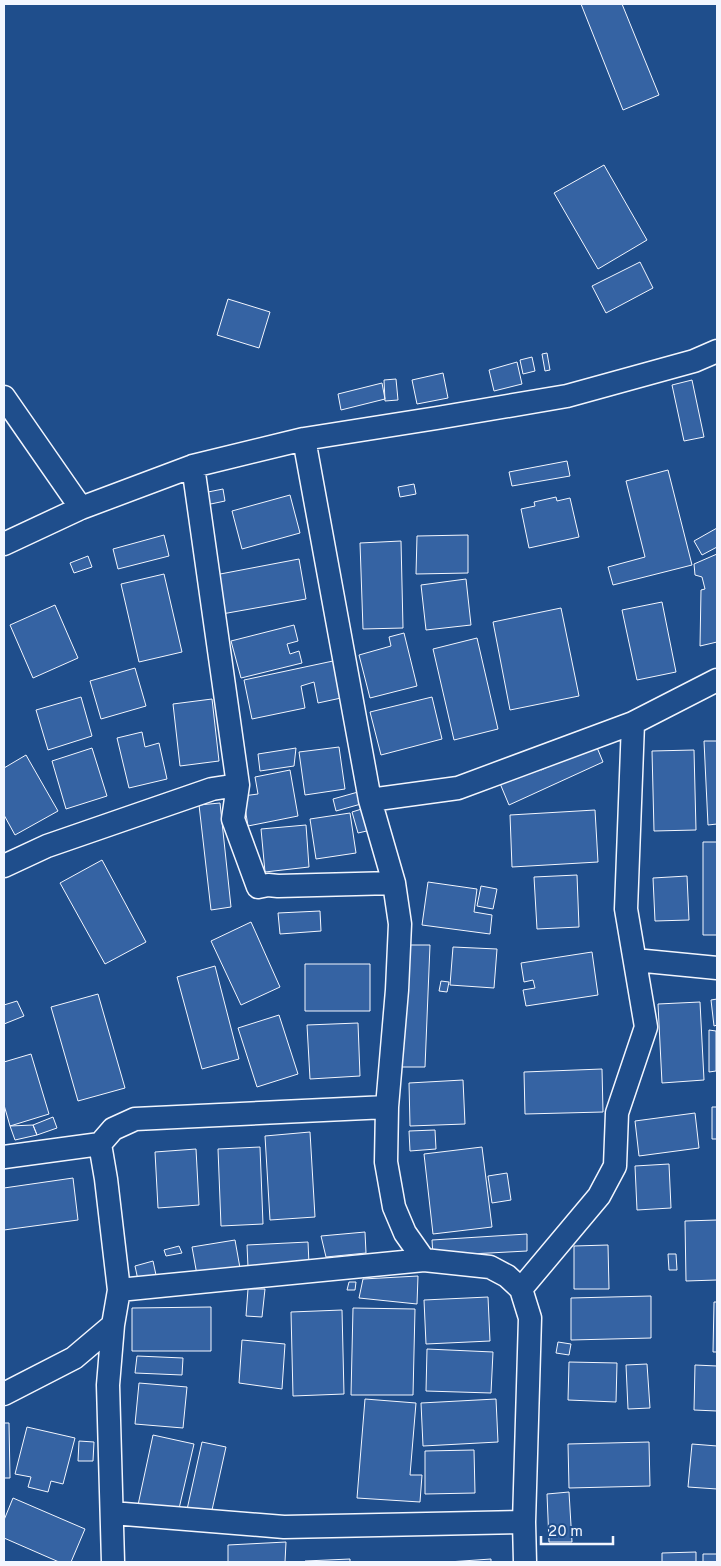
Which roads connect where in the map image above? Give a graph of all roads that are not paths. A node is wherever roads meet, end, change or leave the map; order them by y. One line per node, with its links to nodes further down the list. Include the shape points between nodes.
1 (717, 350): 3 (street, via 694,361 567,396)
2 (4, 398): 5 (street)
3 (304, 439): 4 (street); 10 (street)
4 (193, 466): 5 (street); 9 (street)
5 (81, 508): 6 (street)
6 (4, 544)
7 (717, 680): 8 (street)
8 (633, 723): 10 (street, via 458,788); 13 (street, via 626,909)
9 (238, 785): 11 (street, via 212,789 47,846); 12 (street, via 233,819 258,887)
10 (370, 800): 12 (street)
11 (4, 866)
12 (394, 883): 15 (street, via 400,924)
13 (635, 960): 14 (street); 19 (street, via 646,1026 617,1113 615,1166 599,1196)
14 (717, 968)
15 (387, 1108): 16 (street, via 135,1119 112,1129); 18 (street, via 386,1162 394,1207 404,1233)
16 (100, 1144): 17 (street); 20 (street)
17 (4, 1157)
18 (424, 1260): 19 (street, via 490,1267 507,1276); 20 (street)
19 (520, 1289): 24 (street, via 530,1318)
20 (119, 1290): 21 (street)
21 (113, 1325): 22 (street, via 74,1358); 23 (street, via 108,1385)
22 (4, 1394)
23 (112, 1513): 24 (street, via 284,1527); 25 (street)
24 (524, 1522): 26 (street)
25 (113, 1562)
26 (525, 1562)

